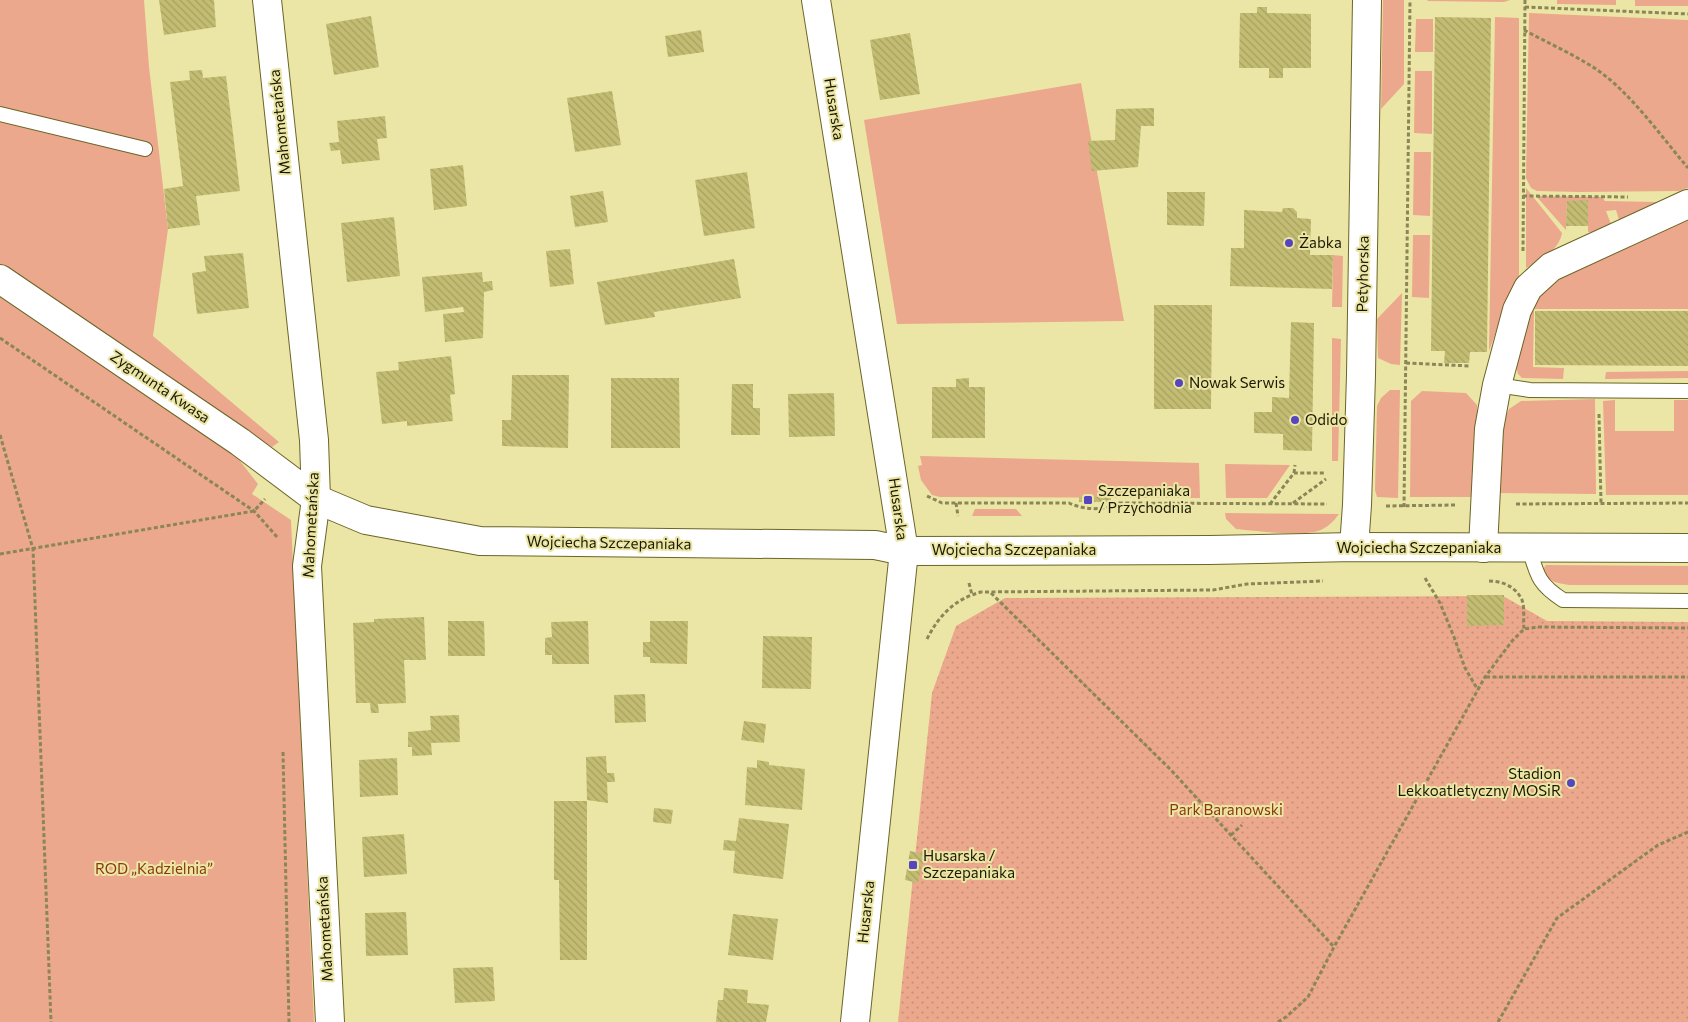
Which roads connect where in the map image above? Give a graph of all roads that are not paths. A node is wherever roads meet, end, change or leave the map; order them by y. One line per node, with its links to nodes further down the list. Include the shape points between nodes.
1 (267, 0): 10 (street, Mahometańska, via 314,440)
2 (816, 0): 15 (street, Husarska)
3 (1367, 0): 11 (street, Petyhorska, via 1361,366)
4 (0, 114): 5 (lane)
5 (145, 149)
6 (1688, 204): 8 (street, via 1552,267 1539,277 1528,288 1517,310)
7 (0, 279): 10 (street, Zygmunta Kwasa, via 240,442)
8 (1497, 385): 9 (lane, via 1530,390); 12 (street, via 1489,429)
9 (1688, 391)
10 (316, 499): 15 (street, Wojciecha Szczepaniaka, via 366,520 480,541 875,545); 17 (street, Mahometańska, via 307,566)
11 (1354, 548): 12 (street, Wojciecha Szczepaniaka); 15 (street, Wojciecha Szczepaniaka)
12 (1483, 548): 13 (street, Wojciecha Szczepaniaka)
13 (1529, 548): 14 (street, Wojciecha Szczepaniaka); 16 (lane, via 1537,576 1562,600)
14 (1688, 548)
15 (904, 551): 18 (street, Husarska)
16 (1688, 601)
17 (330, 1022)
18 (855, 1022)

